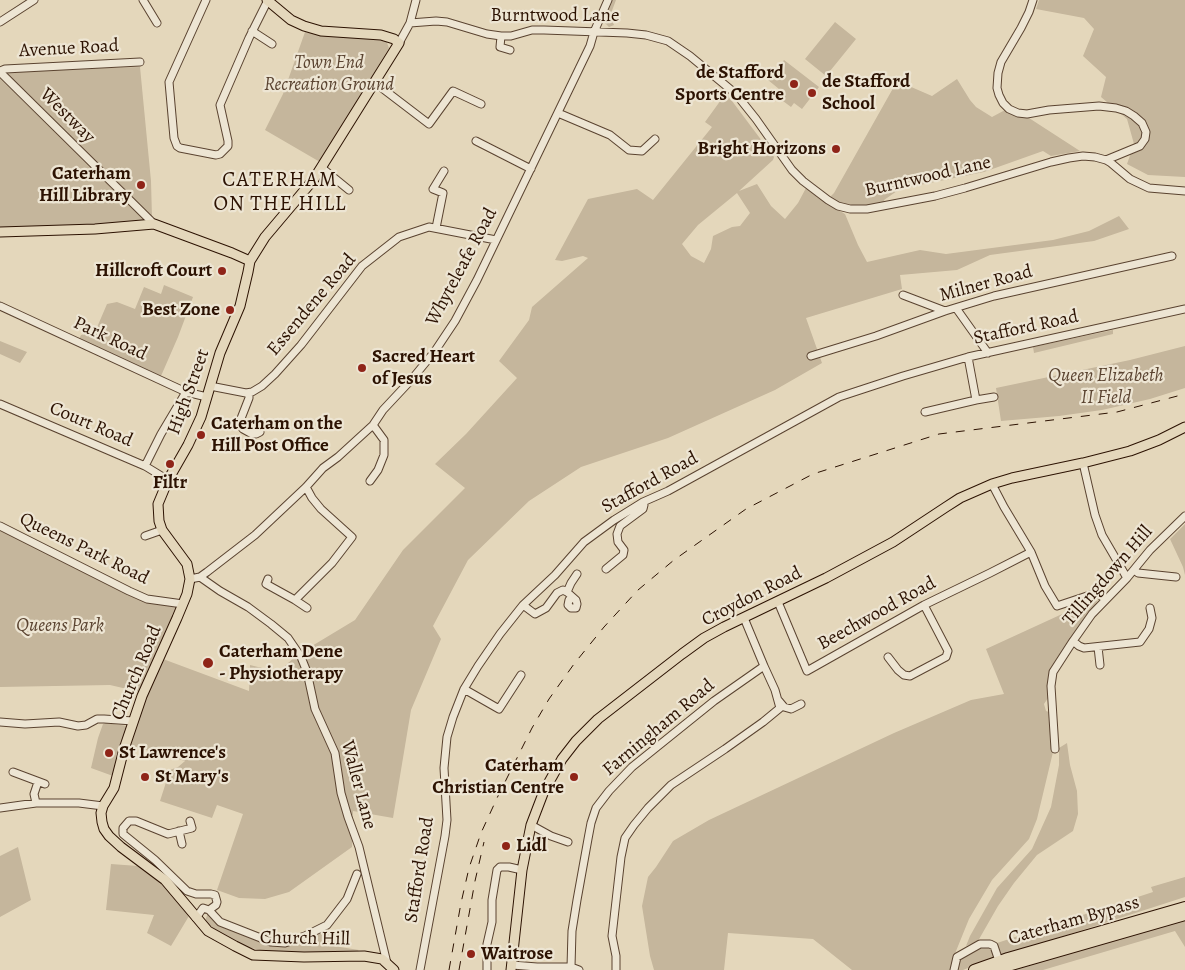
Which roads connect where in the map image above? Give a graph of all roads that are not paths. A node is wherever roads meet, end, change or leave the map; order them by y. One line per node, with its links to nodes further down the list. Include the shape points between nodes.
1 (34, 0): 8 (street)
2 (143, 0): 9 (street)
3 (206, 0): 11 (street, via 169,82 175,143 180,148 216,155 228,146 220,105)
4 (267, 0): 11 (street); 14 (main road, via 304,26 321,31 388,36)
5 (416, 0): 10 (street)
6 (608, 0): 12 (street, Whyteleafe Road)
7 (1033, 0): 24 (street, via 1001,62 999,95 1009,109 1018,113 1099,106 1126,111 1142,123 1145,139 1140,146)
8 (0, 22)
9 (157, 23)
10 (410, 23): 13 (street, Burntwood Lane, via 447,22); 14 (street)
11 (252, 32): 15 (street)
12 (594, 32): 13 (street, Burntwood Lane, via 538,30); 21 (street, Whyteleafe Road); 24 (street, Burntwood Lane, via 661,38 690,56 736,94 803,181 838,206 867,208 935,196 1069,158 1083,156)
13 (500, 36): 16 (street, via 500,47)
14 (399, 43): 19 (main road, High Street)
15 (272, 44)
16 (510, 50)
17 (140, 62): 18 (street, Avenue Road, via 5,69)
18 (0, 72): 30 (street, Westway)
19 (374, 82): 20 (street, via 429,124 453,91); 25 (main road, High Street)
20 (481, 104)
21 (558, 113): 22 (street, via 610,135 629,150 642,151); 26 (street, Whyteleafe Road)
22 (655, 138)
23 (476, 141): 26 (street)
24 (1106, 160): 29 (street, Burntwood Lane, via 1138,184)
25 (322, 168): 28 (street); 35 (main road, High Street, via 265,237)
26 (531, 169): 33 (street, Whyteleafe Road)
27 (444, 170): 31 (street, via 433,189 443,193)
28 (348, 190)
29 (1185, 191)
30 (154, 224): 32 (main road); 35 (main road)
31 (436, 228): 33 (street, Essendene Road); 46 (street, Essendene Road, via 429,227 399,237 362,266 276,374)
32 (0, 232)
33 (496, 240): 52 (street, Whyteleafe Road, via 455,321)
34 (1172, 256): 38 (street, Milner Road, via 994,296)
35 (250, 262): 44 (main road, High Street, via 240,306)
36 (903, 295): 40 (street)
37 (0, 306): 45 (street, Park Road)
38 (956, 308): 40 (street, Milner Road); 41 (street)
39 (1185, 309): 41 (street, Stafford Road)
40 (946, 311): 42 (street, Milner Road)
41 (988, 353): 43 (street, Stafford Road)
42 (812, 356)
43 (968, 357): 49 (street); 61 (street, Stafford Road, via 839,397)
44 (210, 386): 46 (street); 47 (main road, High Street)
45 (186, 392): 47 (street, Park Road); 56 (street)
46 (249, 393): 54 (street, via 241,426 252,434)
47 (207, 397): 57 (main road, High Street, via 197,428)
48 (994, 397): 49 (street)
49 (976, 400): 51 (street)
50 (0, 404): 56 (street, Court Road)
51 (925, 412)
52 (373, 425): 58 (street, via 384,440 384,455); 60 (street, Whyteleafe Road)
53 (1185, 427): 55 (main road, Croydon Road, via 1130,451)
54 (260, 432)
55 (1083, 463): 59 (main road, Croydon Road); 72 (street, via 1094,515)
56 (145, 466): 57 (street, Court Road)
57 (168, 480): 64 (main road, High Street, via 158,504)
58 (370, 481)
59 (992, 484): 66 (street); 76 (main road, Croydon Road, via 960,498 893,542)
60 (306, 488): 71 (street, Whyteleafe Road, via 255,535); 75 (street, via 321,508 352,537)
61 (643, 502): 67 (street, via 643,509 620,526 617,534 623,555); 78 (street, Stafford Road, via 584,542)
62 (1185, 516): 68 (street, Tillingdown Hill)
63 (0, 526): 77 (street, Queens Park Road, via 147,599)
64 (162, 530): 65 (street); 71 (main road, High Street)
65 (146, 536)
66 (1031, 552): 74 (street, via 1057,606 1093,594); 79 (street, Beechwood Road)
67 (606, 569)
68 (1134, 570): 70 (street); 72 (street, Tillingdown Hill)
69 (577, 574): 78 (street, via 571,583 570,595 563,590 557,593 546,608 535,614)
70 (1176, 577)
71 (195, 578): 77 (main road, Church Road); 112 (street, Waller Lane, via 248,607 271,624 288,638 301,657 315,709 336,753 341,792 359,847)
72 (1127, 578): 74 (street, Tillingdown Hill)
73 (268, 580): 75 (street, via 266,584)
74 (1106, 599): 83 (street, Tillingdown Hill)
75 (296, 600): 80 (street)
76 (778, 602): 79 (street, Beechwood Road, via 807,671); 82 (main road, Croydon Road)
77 (183, 604): 93 (main road, Church Road)
78 (524, 605): 89 (street, Stafford Road, via 500,634)
79 (924, 605): 85 (street, via 948,651 946,657 910,676 898,670)
80 (307, 608)
81 (1150, 608): 84 (street, via 1149,629 1140,642)
82 (744, 618): 87 (street); 100 (main road, Croydon Road, via 704,638 587,730 552,775)
83 (1073, 641): 84 (street, via 1084,648); 94 (street, Tillingdown Hill, via 1053,672)
84 (1098, 647): 86 (street)
85 (888, 657)
86 (1100, 664)
87 (764, 666): 90 (street); 114 (street, Farningham Road, via 714,701 632,767 596,808 572,931)
88 (521, 675): 89 (street, via 499,710)
89 (464, 689): 115 (street, Stafford Road, via 447,737 445,836)
90 (779, 701): 91 (street, via 784,708 791,709); 118 (street, via 780,708 763,722 671,785 625,838 612,936)
91 (801, 704)
92 (0, 722): 93 (street, via 59,722 78,726 96,719)
93 (133, 722): 97 (main road, Church Road, via 114,788)
94 (1055, 750)
95 (13, 772): 96 (street, via 42,783 34,794)
96 (36, 803): 97 (street); 98 (street)
97 (103, 806): 109 (main road, Church Hill, via 102,822 109,836 165,880)
98 (0, 808)
99 (190, 821): 101 (street, via 192,828)
100 (531, 825): 102 (street); 104 (main road, Croydon Road)
101 (179, 831): 103 (street); 107 (street, via 168,834 132,821 122,831 187,891 215,895 216,905)
102 (568, 842)
103 (182, 844)
104 (522, 870): 113 (main road, Croydon Road); 116 (street, via 500,867 497,870 487,944)
105 (357, 874): 107 (street, via 347,899 327,925 285,943 271,942 220,922)
106 (1185, 907): 111 (highway, Caterham Bypass)
107 (209, 910): 109 (street, via 202,908)
108 (1185, 915): 111 (highway, Caterham Bypass)
109 (196, 918): 112 (main road, Church Hill, via 208,931 253,955 364,956 382,959)
110 (956, 964): 111 (street, via 980,944 990,944 996,952)
111 (996, 966): 119 (highway, Caterham Bypass)
112 (390, 967)
113 (511, 968): 114 (street)
114 (571, 968): 117 (street)
115 (420, 970)
116 (487, 970)
117 (579, 970)
118 (616, 970)
119 (974, 970)

